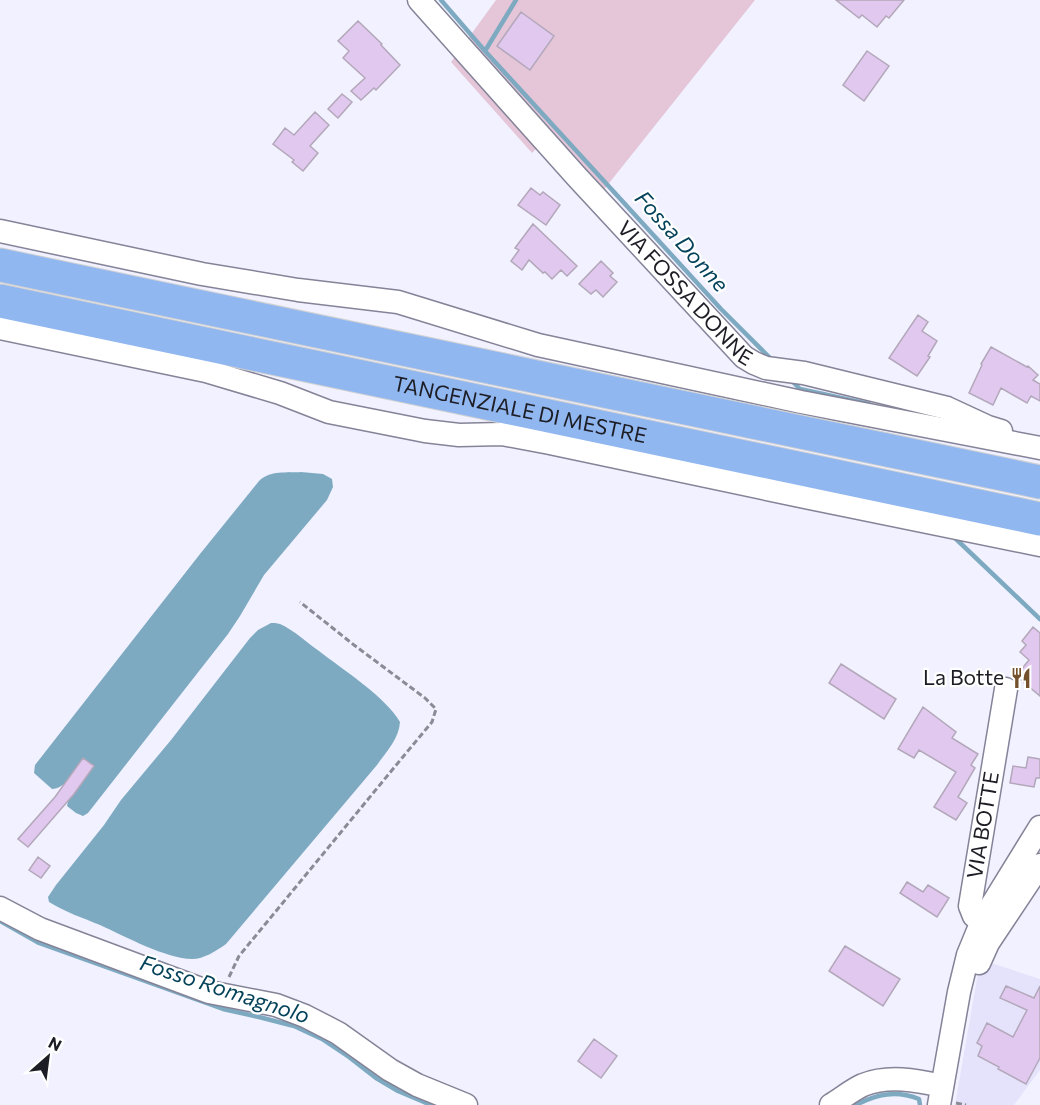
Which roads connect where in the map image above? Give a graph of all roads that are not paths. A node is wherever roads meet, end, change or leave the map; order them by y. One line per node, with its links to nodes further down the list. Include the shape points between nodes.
1 (419, 0): 6 (street, VIA FOSSA DONNE, via 744,357 766,368 804,373 947,408 988,428)
2 (0, 231): 7 (street, via 202,274 398,302 538,345)
3 (0, 265): 8 (highway, TANGENZIALE DI MESTRE)
4 (0, 301): 9 (highway, TANGENZIALE DI MESTRE)
5 (0, 328): 10 (street, via 206,371 329,412 425,431 502,435 550,443)
6 (1040, 439)
7 (1040, 448)
8 (1040, 482)
9 (1040, 519)
10 (1040, 544)
11 (1006, 689): 15 (street, VIA BOTTE, via 970,906 974,916)
12 (1040, 827): 15 (street, VIA BOTTE)
13 (1040, 865): 16 (street, via 988,943 978,965)
14 (0, 908): 18 (street, via 40,929 209,992 276,1005 305,1016 417,1085)
15 (982, 921): 16 (street, VIA BOTTE)
16 (964, 968): 17 (street, VIA BOTTE)
17 (940, 1096): 19 (street, VIA BOTTE, via 917,1081 894,1079 861,1086)
18 (466, 1105)
19 (831, 1105)

